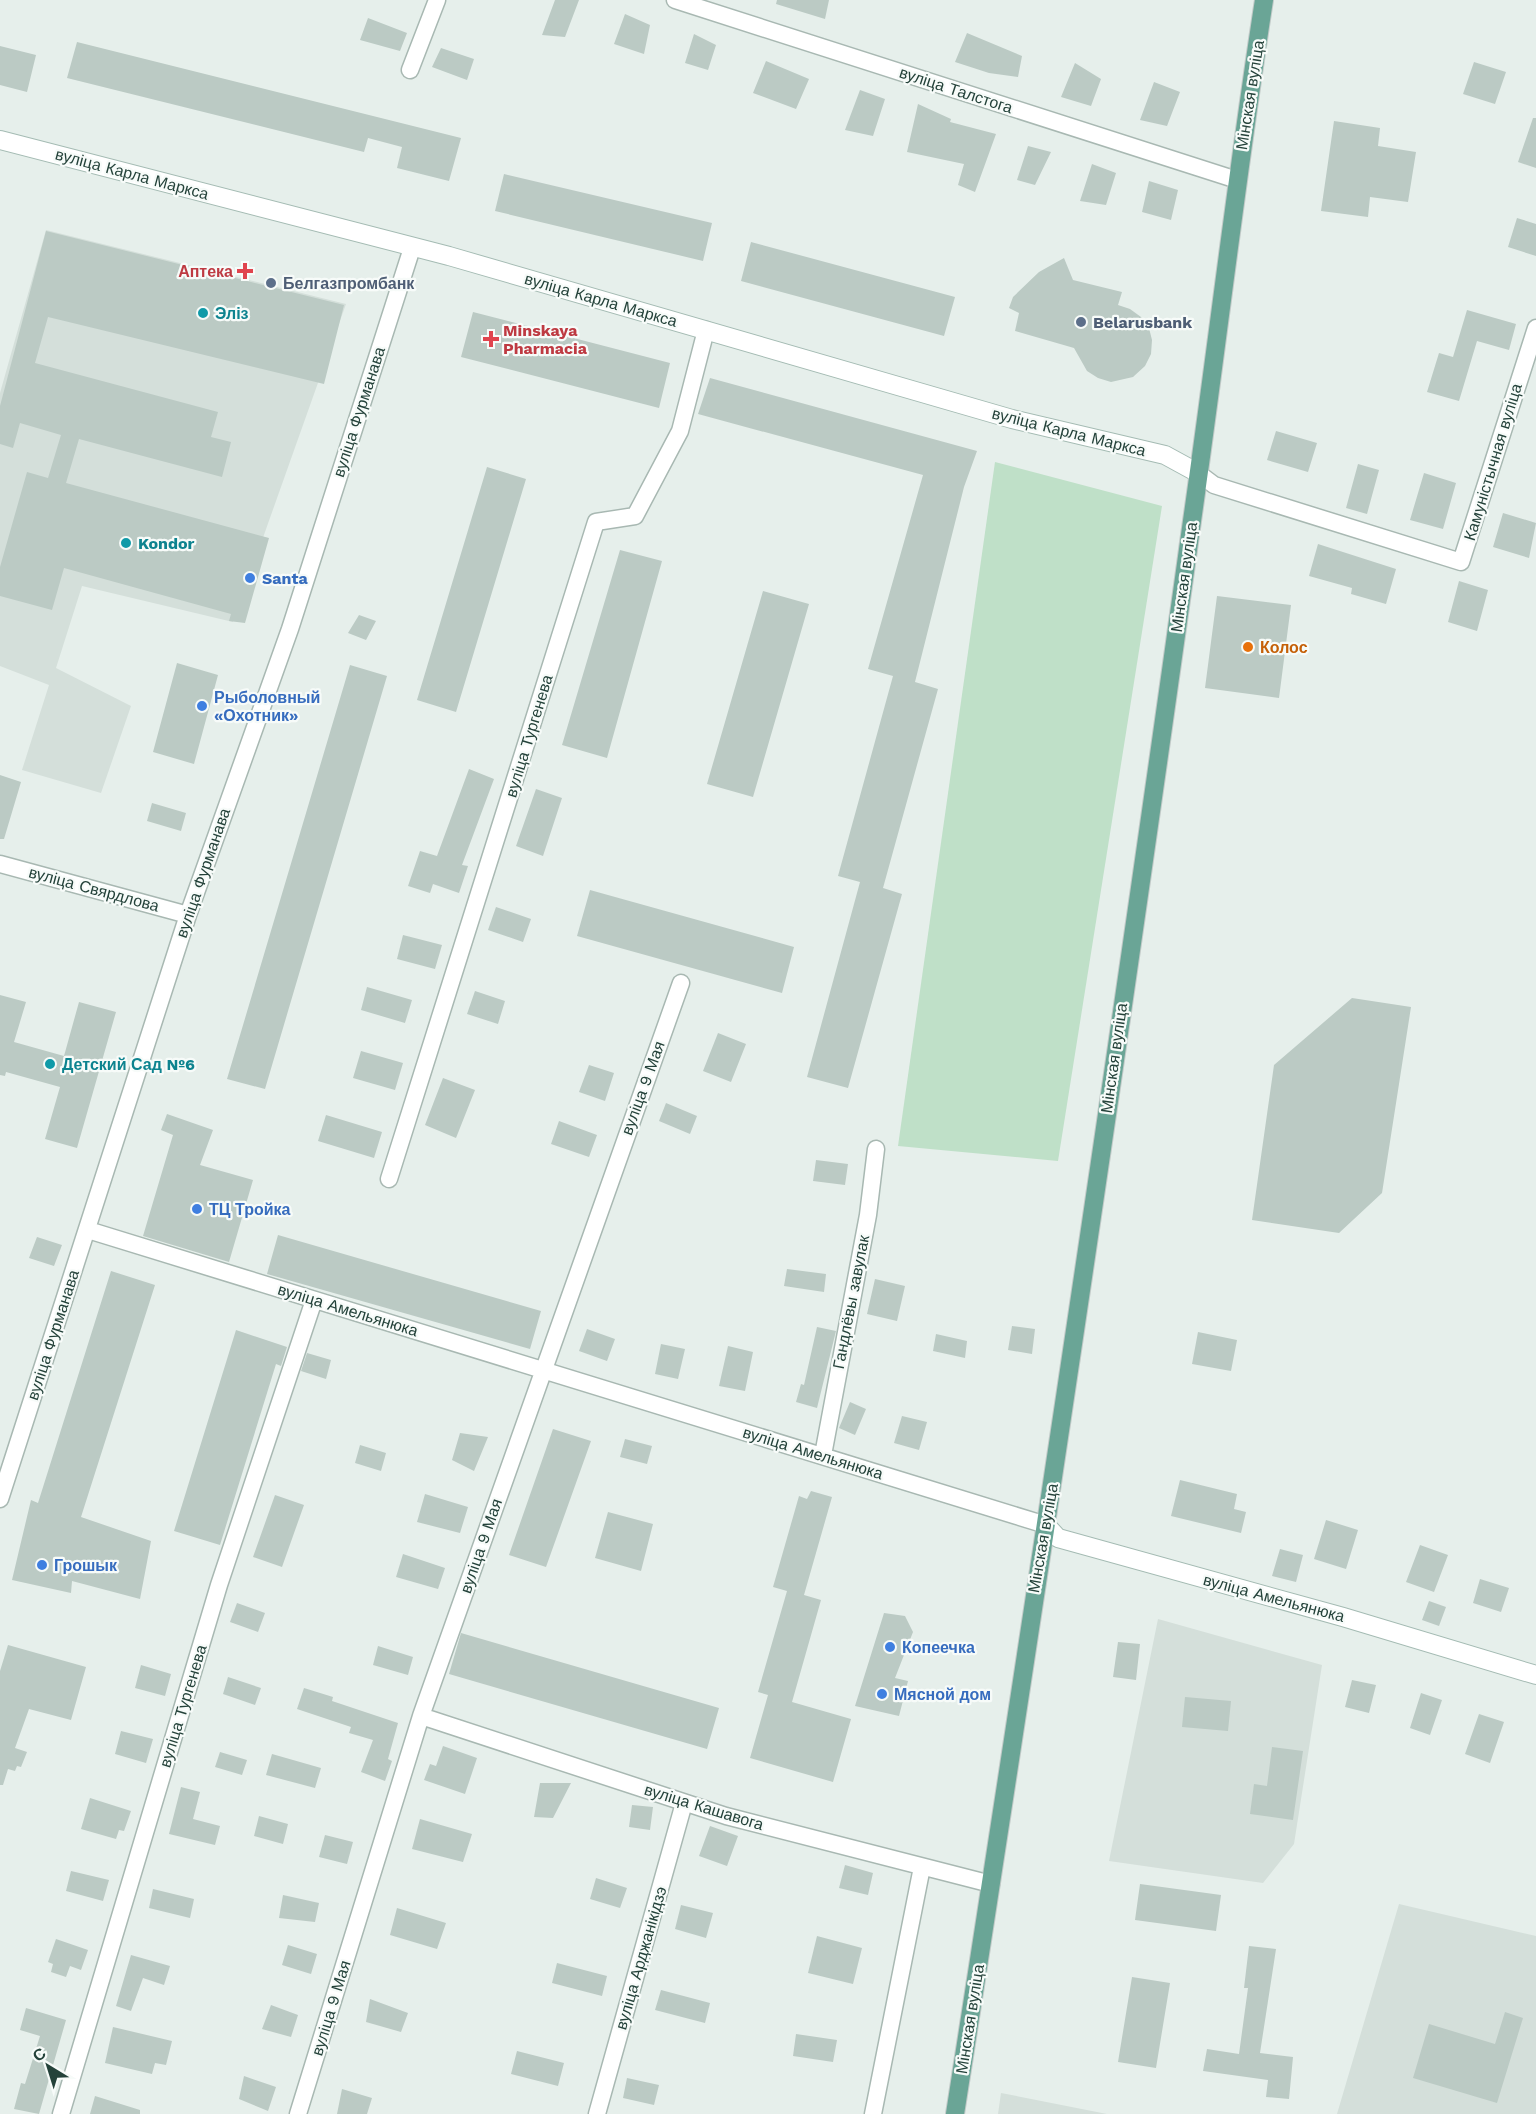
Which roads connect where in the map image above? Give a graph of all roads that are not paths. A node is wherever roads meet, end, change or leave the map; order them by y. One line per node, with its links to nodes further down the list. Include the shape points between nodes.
1 (437, 0): 4 (street)
2 (675, 0): 6 (street, вуліца Талстога)
3 (1264, 0): 6 (main road, Мінская вуліца)
4 (410, 70)
5 (0, 140): 7 (main road, вуліца Карла Маркса)
6 (1237, 180): 10 (main road, Мінская вуліца)
7 (412, 248): 9 (main road, вуліца Карла Маркса); 12 (street, вуліца Фурманава, via 290,629)
8 (1536, 328): 10 (street, Камуністычная вуліца, via 1461,562 1214,485)
9 (706, 330): 10 (main road, вуліца Карла Маркса, via 1012,419 1165,455); 15 (street, вуліца Тургенева, via 680,431 635,516 596,522)
10 (1198, 473): 21 (main road, Мінская вуліца)
11 (0, 864): 12 (street, вуліца Свярдлова)
12 (188, 915): 16 (street, вуліца Фурманава)
13 (681, 983): 18 (street, вуліца 9 Мая)
14 (876, 1149): 19 (street, Гандлёвы завулак, via 868,1215)
15 (389, 1179)
16 (88, 1230): 17 (street, вуліца Амельянюка); 20 (street, вуліца Фурманава)
17 (314, 1300): 18 (street, вуліца Амельянюка); 27 (street, вуліца Тургенева, via 219,1585)
18 (542, 1370): 19 (street, вуліца Амельянюка); 23 (street, вуліца 9 Мая)
19 (823, 1455): 21 (street, вуліца Амельянюка)
20 (0, 1499)
21 (1046, 1525): 22 (main road, вуліца Амельянюка, via 1058,1538 1343,1617); 26 (main road, Мінская вуліца)
22 (1536, 1676)
23 (421, 1716): 24 (street, вуліца Кашавога); 28 (street, вуліца 9 Мая)
24 (684, 1803): 25 (street, вуліца Кашавога); 29 (street, вуліца Арджанікідзэ)
25 (922, 1867): 26 (street, вуліца Кашавога); 30 (street)
26 (991, 1884): 31 (main road, Мінская вуліца)
27 (61, 2114)
28 (298, 2114)
29 (597, 2114)
30 (873, 2114)
31 (955, 2114)

